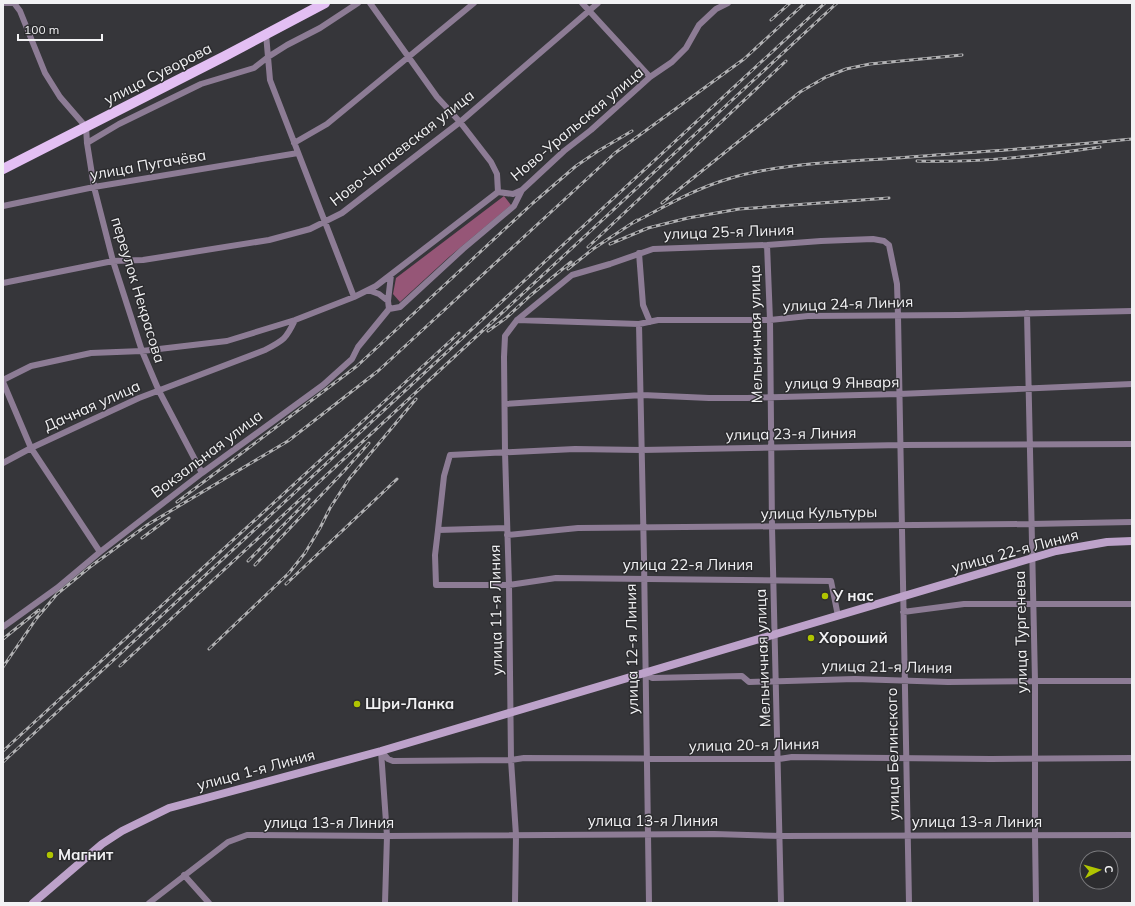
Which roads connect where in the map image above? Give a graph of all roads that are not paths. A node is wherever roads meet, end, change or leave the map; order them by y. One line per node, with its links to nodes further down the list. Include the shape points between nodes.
1 (3, 3): 15 (street, via 14,4 20,11 45,74 60,97)
2 (325, 3): 10 (main road, улица Суворова)
3 (358, 3): 11 (street)
4 (370, 3): 12 (street)
5 (474, 3): 12 (street)
6 (582, 3): 9 (street)
7 (598, 3): 9 (street, Ново-Чапаевская улица)
8 (728, 3): 13 (street, Ново-Уральская улица, via 716,9 699,25 686,48)
9 (589, 11): 13 (street); 14 (street, Ново-Чапаевская улица)
10 (266, 34): 11 (street); 15 (main road, улица Суворова)
11 (268, 57): 16 (street, via 254,68 201,84); 17 (street, via 270,80)
12 (409, 57): 14 (street, via 437,97); 17 (street, via 327,124)
13 (650, 78): 21 (street, Ново-Уральская улица)
14 (460, 122): 22 (street, via 491,162 497,174); 24 (street, Ново-Чапаевская улица, via 342,213)
15 (86, 127): 16 (street, переулок Некрасова); 19 (main road, улица Суворова)
16 (87, 142): 20 (street, переулок Некрасова)
17 (294, 143): 18 (street)
18 (298, 153): 20 (street, улица Пугачёва); 24 (street)
19 (3, 169)
20 (94, 187): 23 (street, улица Пугачёва); 27 (street, переулок Некрасова)
21 (522, 190): 22 (street, Ново-Уральская улица, via 513,194); 33 (street, via 514,206 400,307)
22 (498, 192): 28 (street, Ново-Уральская улица)
23 (3, 206)
24 (324, 222): 27 (street, Ново-Чапаевская улица, via 310,229 269,240 143,260); 31 (street)
25 (767, 245): 26 (street, улица 25-я Линия, via 653,248); 36 (street, улица 25-я Линия, via 873,239 884,241 889,245 897,284); 39 (street, Мельничная улица)
26 (639, 253): 38 (street, улица 25-я Линия, via 572,275); 40 (street, via 643,305)
27 (113, 261): 29 (street, Ново-Чапаевская улица); 42 (street, переулок Некрасова)
28 (391, 275): 30 (street, Ново-Уральская улица); 32 (street)
29 (3, 283)
30 (368, 290): 31 (street, Ново-Уральская улица); 32 (street)
31 (354, 297): 37 (street, Ново-Уральская улица)
32 (388, 301): 33 (street)
33 (389, 309): 59 (street, Вокзальная улица, via 358,347 352,359 323,385)
34 (1132, 311): 35 (street, улица 24-я Линия)
35 (1027, 313): 36 (street, улица 24-я Линия); 45 (street, улица Тургенева)
36 (898, 316): 39 (street, улица 24-я Линия, via 808,316); 47 (street, улица Белинского)
37 (295, 320): 42 (street, Ново-Уральская улица, via 227,341); 46 (street, Дачная улица, via 287,336 271,347)
38 (517, 320): 41 (street, улица 24-я Линия); 50 (street, улица 11-я Линия, via 505,336)
39 (770, 320): 40 (street, улица 24-я Линия); 49 (street, Мельничная улица)
40 (650, 322): 41 (street, улица 24-я Линия)
41 (639, 324): 48 (street, улица 12-я Линия)
42 (142, 352): 43 (street, Ново-Уральская улица, via 91,352 31,366); 46 (street, переулок Некрасова)
43 (3, 381): 55 (street)
44 (1132, 384): 45 (street, улица 9 Января)
45 (1029, 388): 47 (street, улица 9 Января); 51 (street, улица Тургенева)
46 (159, 391): 55 (street, Дачная улица); 59 (street, переулок Некрасова)
47 (900, 394): 49 (street, улица 9 Января); 53 (street, улица Белинского)
48 (642, 396): 49 (street, улица 9 Января); 50 (street, улица 9 Января); 56 (street, улица 12-я Линия)
49 (770, 397): 54 (street, Мельничная улица)
50 (505, 404): 57 (street, улица 11-я Линия)
51 (1029, 443): 52 (street, улица 23-я Линия); 53 (street, улица 23-я Линия); 61 (street, улица Тургенева)
52 (1132, 444)
53 (901, 445): 54 (street, улица 23-я Линия); 62 (street, улица Белинского)
54 (771, 447): 56 (street, улица 23-я Линия); 63 (street, Мельничная улица)
55 (31, 448): 58 (street, Дачная улица); 68 (street)
56 (641, 450): 57 (street, улица 23-я Линия); 64 (street, улица 12-я Линия)
57 (505, 452): 65 (street, улица 23-я Линия, via 450,455 444,476); 66 (street, улица 11-я Линия)
58 (3, 462)
59 (202, 473): 68 (street, Вокзальная улица)
60 (1132, 522): 61 (street, улица Культуры)
61 (1031, 524): 62 (street, улица Культуры); 69 (street, улица Тургенева)
62 (902, 525): 63 (street, улица Культуры); 73 (street, улица Белинского)
63 (772, 527): 64 (street, улица Культуры); 71 (street, Мельничная улица)
64 (643, 528): 66 (street, улица Культуры); 70 (street, улица 12-я Линия)
65 (438, 530): 66 (street, улица Культуры); 72 (street, улица 22-я Линия, via 435,555 436,585)
66 (507, 532): 72 (street, улица 11-я Линия)
67 (1132, 541): 69 (main road, улица 22-я Линия, via 1100,543 1056,551)
68 (100, 552): 78 (street, Вокзальная улица)
69 (1032, 559): 73 (main road, улица 22-я Линия); 74 (street, улица Тургенева)
70 (644, 578): 71 (street, улица 22-я Линия); 72 (street, улица 22-я Линия, via 556,578); 80 (street, улица 12-я Линия)
71 (774, 580): 77 (street, улица 22-я Линия, via 831,581); 79 (street, Мельничная улица)
72 (509, 585): 85 (street, улица 11-я Линия)
73 (902, 597): 76 (street, улица Белинского); 77 (main road, улица 22-я Линия)
74 (1034, 603): 75 (street); 76 (street, via 964,604); 83 (street, улица Тургенева)
75 (1132, 604)
76 (903, 612): 82 (street, улица Белинского)
77 (838, 616): 79 (main road, улица 22-я Линия)
78 (3, 628)
79 (776, 635): 80 (main road, улица 21-я Линия); 81 (street, Мельничная улица)
80 (645, 674): 81 (street, улица 21-я Линия, via 652,678 742,676 749,682); 85 (main road, улица 21-я Линия); 88 (street, улица 12-я Линия)
81 (776, 681): 82 (street, улица 21-я Линия); 89 (street, Мельничная улица)
82 (904, 681): 83 (street, улица 21-я Линия); 90 (street, улица Белинского)
83 (1035, 681): 84 (street, улица 21-я Линия); 91 (street, улица Тургенева)
84 (1132, 681)
85 (511, 713): 86 (main road, улица 1-я Линия); 92 (street, улица 11-я Линия)
86 (381, 750): 92 (street, улица 20-я Линия, via 393,761); 98 (street); 101 (main road, улица 1-я Линия, via 158,813 102,844)
87 (1132, 758): 91 (street, улица 20-я Линия)
88 (647, 759): 89 (street, улица 20-я Линия); 92 (street, улица 20-я Линия); 93 (street, улица 12-я Линия)
89 (778, 759): 90 (street, улица 20-я Линия); 99 (street, Мельничная улица)
90 (906, 759): 91 (street, улица 20-я Линия); 95 (street, улица Белинского)
91 (1035, 759): 96 (street, улица Тургенева)
92 (511, 760): 94 (street, улица 11-я Линия)
93 (648, 834): 94 (street, улица 13-я Линия); 99 (street, улица 13-я Линия); 106 (street, улица 12-я Линия)
94 (516, 835): 98 (street, улица 13-я Линия); 105 (street, улица 11-я Линия)
95 (908, 835): 96 (street, улица 13-я Линия); 99 (street, улица 13-я Линия); 108 (street, улица Белинского)
96 (1035, 835): 97 (street, улица 13-я Линия); 109 (street, улица Тургенева)
97 (1132, 835)
98 (387, 836): 100 (street, улица 13-я Линия, via 247,835 228,842); 104 (street)
99 (779, 836): 107 (street, Мельничная улица)
100 (185, 874): 102 (street, улица 13-я Линия); 103 (street)
101 (33, 903)
102 (149, 903)
103 (209, 903)
104 (385, 903)
105 (515, 903)
106 (649, 903)
107 (781, 903)
108 (909, 903)
109 (1036, 903)

